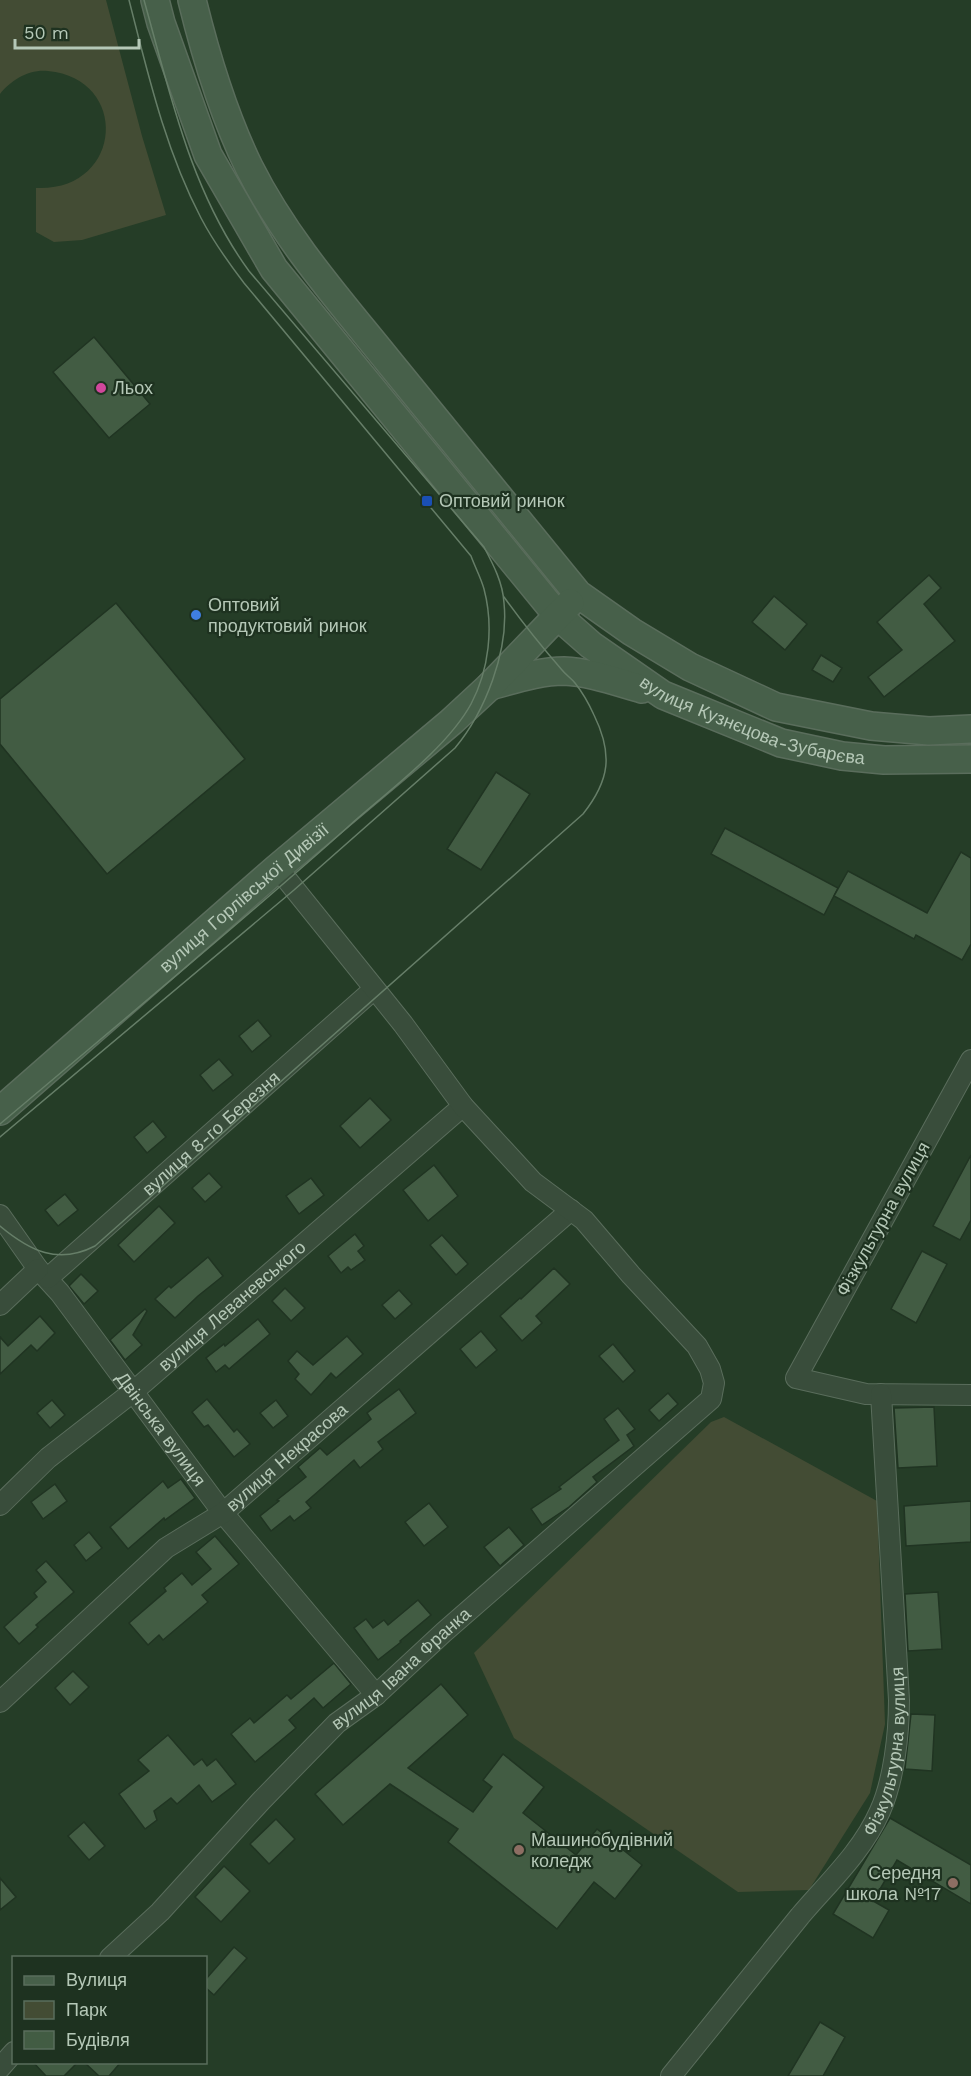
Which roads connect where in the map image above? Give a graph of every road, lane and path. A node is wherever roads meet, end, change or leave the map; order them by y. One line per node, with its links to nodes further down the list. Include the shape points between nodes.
1 (155, 0): 4 (main road, вулиця Кузнєцова-Зубарєва, via 208,155 274,269)
2 (192, 0): 3 (main road, вулиця Кузнєцова-Зубарєва, via 219,96 249,166 276,214 326,283)
3 (578, 594): 4 (main road, вулиця Горлівської Дивізії); 7 (main road, вулиця Кузнєцова-Зубарєва, via 690,667 776,706 871,726 929,731)
4 (558, 616): 5 (main road, вулиця Горлівської Дивізії); 6 (main road, вулиця Кузнєцова-Зубарєва, via 591,645)
5 (490, 686): 6 (main road, via 563,671); 9 (main road, вулиця Горлівської Дивізії)
6 (663, 695): 8 (main road, вулиця Кузнєцова-Зубарєва, via 781,743 832,754 884,760)
7 (971, 729)
8 (971, 759)
9 (276, 869): 10 (street); 12 (main road, вулиця Горлівської Дивізії)
10 (373, 990): 13 (street); 16 (street, вулиця 8-го Березня)
11 (971, 1060): 19 (street, Фізкультурна вулиця, via 796,1378)
12 (6, 1098)
13 (463, 1106): 14 (street, via 533,1182); 18 (street, вулиця Леваневського)
14 (571, 1210): 22 (street, вулиця Некрасова); 23 (street, вулиця Івана Франка, via 697,1346 714,1383 711,1399)
15 (0, 1215): 16 (street, Двінська вулиця)
16 (43, 1274): 17 (street, вулиця 8-го Березня); 18 (street, Двінська вулиця)
17 (0, 1305)
18 (134, 1391): 21 (street, вулиця Леваневського, via 48,1458); 22 (street, Двінська вулиця)
19 (881, 1394): 20 (street); 28 (street, Фізкультурна вулиця, via 899,1700 890,1779 880,1810 862,1843)
20 (971, 1395)
21 (0, 1505)
22 (223, 1514): 23 (street, Двінська вулиця); 24 (street, вулиця Некрасова, via 166,1548)
23 (376, 1695): 25 (street, вулиця Івана Франка, via 337,1723 160,1912)
24 (0, 1702)
25 (112, 1956)
26 (12, 2054): 27 (street)
27 (0, 2068)
28 (672, 2076)

